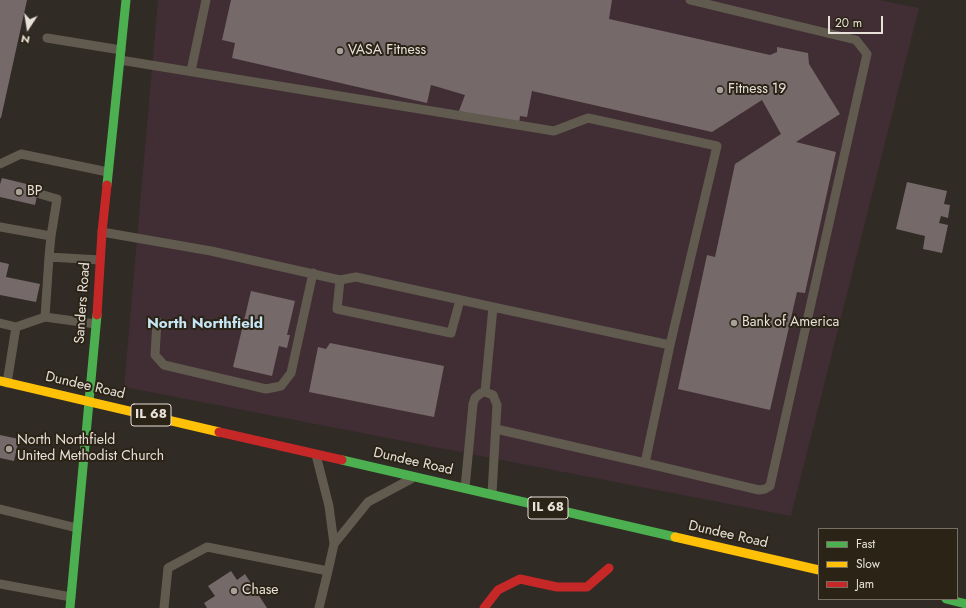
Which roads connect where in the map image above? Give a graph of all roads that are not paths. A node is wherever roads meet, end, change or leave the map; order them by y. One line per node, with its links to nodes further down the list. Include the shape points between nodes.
1 (126, 0): 5 (main road, Sanders Road)
2 (206, 0): 7 (lane)
3 (690, 0): 31 (lane, via 856,40 867,54 770,486 759,490)
4 (47, 38): 5 (lane)
5 (121, 50): 6 (main road, Sanders Road)
6 (120, 60): 7 (lane); 9 (main road, Sanders Road)
7 (191, 71): 25 (lane, via 554,131 588,118 717,146)
8 (0, 164): 9 (lane, via 21,154)
9 (108, 172): 12 (main road, Sanders Road)
10 (40, 194): 13 (lane, via 57,199)
11 (0, 227): 13 (lane)
12 (102, 232): 15 (main road, Sanders Road); 16 (lane, via 211,251)
13 (51, 236): 14 (lane)
14 (49, 257): 15 (lane); 20 (lane)
15 (100, 260): 23 (main road, Sanders Road)
16 (313, 273): 17 (lane); 21 (lane, via 291,372 281,386 266,389 164,365 154,355)
17 (340, 280): 18 (lane, via 356,277); 18 (lane, via 337,310 451,333)
18 (460, 300): 19 (lane)
19 (493, 307): 25 (lane); 27 (lane)
20 (45, 317): 23 (lane); 24 (lane)
21 (157, 321)
22 (0, 323): 24 (lane)
23 (96, 324): 28 (main road, Sanders Road)
24 (16, 326): 26 (lane)
25 (670, 345): 31 (lane)
26 (3, 382): 28 (main road, Dundee Road / IL 68)
27 (486, 392): 29 (lane, via 493,396 497,405); 33 (lane, via 475,398)
28 (89, 401): 30 (main road, Dundee Road / IL 68); 36 (main road, Sanders Road)
29 (496, 429): 31 (lane); 34 (lane)
30 (316, 454): 32 (main road, Dundee Road / IL 68); 37 (lane, via 329,506)
31 (645, 463)
32 (414, 477): 33 (main road, Dundee Road / IL 68); 37 (lane, via 368,502)
33 (465, 488): 34 (main road, Dundee Road / IL 68)
34 (492, 494): 39 (main road, Dundee Road / IL 68)
35 (0, 509): 36 (lane)
36 (77, 528): 42 (main road, Sanders Road)
37 (334, 544): 40 (lane)
38 (608, 568): 48 (main road, via 586,587 557,587 520,579 498,590)
39 (818, 570)
40 (328, 571): 46 (lane, via 207,547 168,568); 47 (lane)
41 (0, 584): 42 (lane)
42 (71, 597): 45 (main road, Sanders Road)
43 (950, 600): 44 (main road)
44 (966, 604)
45 (70, 608)
46 (164, 608)
47 (319, 608)
48 (484, 608)

